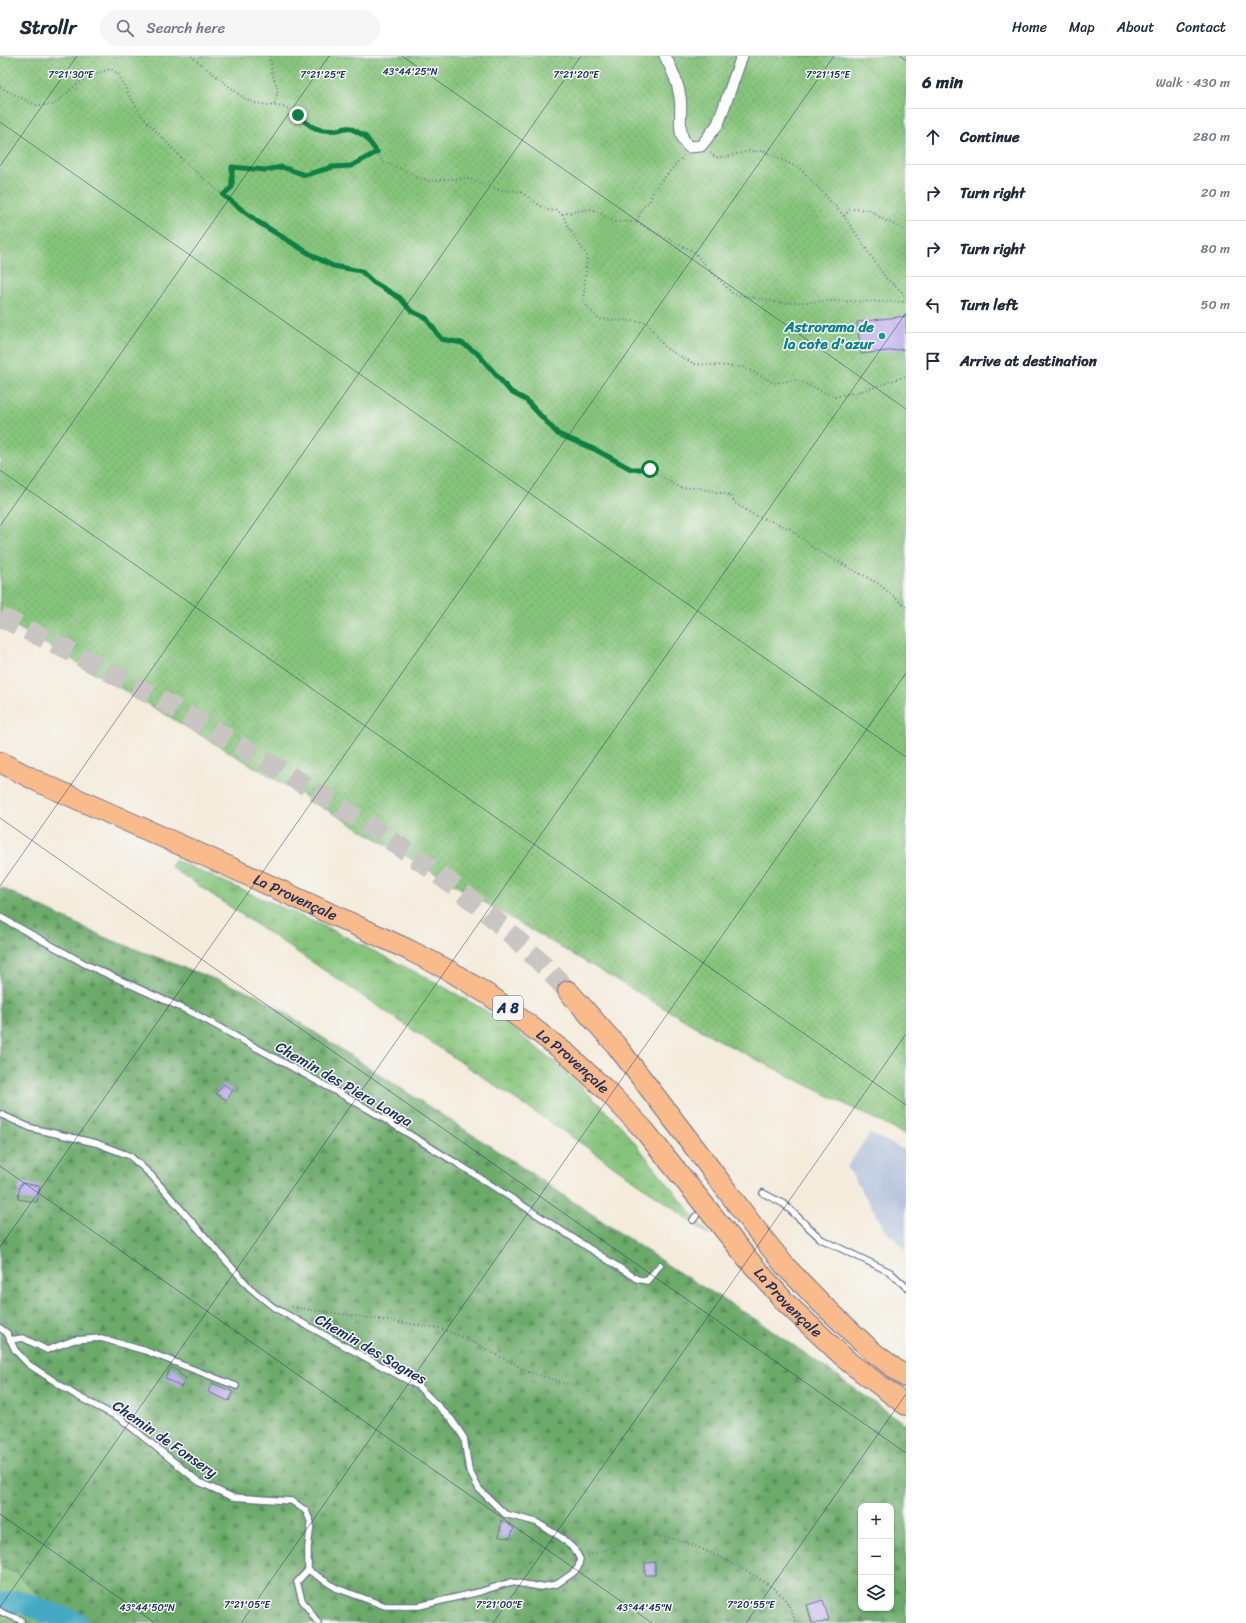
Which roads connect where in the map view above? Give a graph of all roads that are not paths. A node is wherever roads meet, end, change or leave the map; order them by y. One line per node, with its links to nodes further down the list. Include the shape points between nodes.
1 (665, 56): 2 (street, via 675,74 681,98 681,136 689,147 701,146 718,124)
2 (742, 56)
3 (0, 762): 14 (highway, La Provençale / A 8, via 409,950 492,997 567,1054 608,1092 644,1130 786,1303 850,1363)
4 (0, 917): 8 (lane, Chemin des Piera Longa, via 87,965 195,1014 366,1108 463,1166 637,1279 647,1280)
5 (568, 991): 12 (highway, La Provençale, via 616,1045 786,1266 873,1352)
6 (0, 1114): 15 (lane, Chemin des Sagnes, via 31,1128 96,1143 130,1156 151,1175 250,1288 273,1307 418,1386 452,1420 464,1438 469,1470 479,1489 505,1514 536,1522 562,1538 575,1550 580,1559 578,1568 557,1584 541,1587 511,1582 419,1606 385,1606 336,1588)
7 (763, 1193): 9 (lane, via 784,1204 821,1238 890,1272)
8 (660, 1265)
9 (906, 1287)
10 (0, 1328): 11 (lane, Chemin de Fonsery, via 7,1333)
11 (10, 1340): 13 (lane, via 23,1338 47,1350 74,1340 101,1338 146,1351); 15 (lane, Chemin de Fonsery, via 28,1364 77,1396 121,1419 200,1482 232,1496 292,1501 306,1511 312,1523)
12 (906, 1377)
13 (236, 1386)
14 (906, 1405)
15 (308, 1570): 18 (lane, via 297,1582 302,1600)
16 (0, 1612): 17 (lane, via 18,1618)
17 (21, 1623)
18 (318, 1623)

